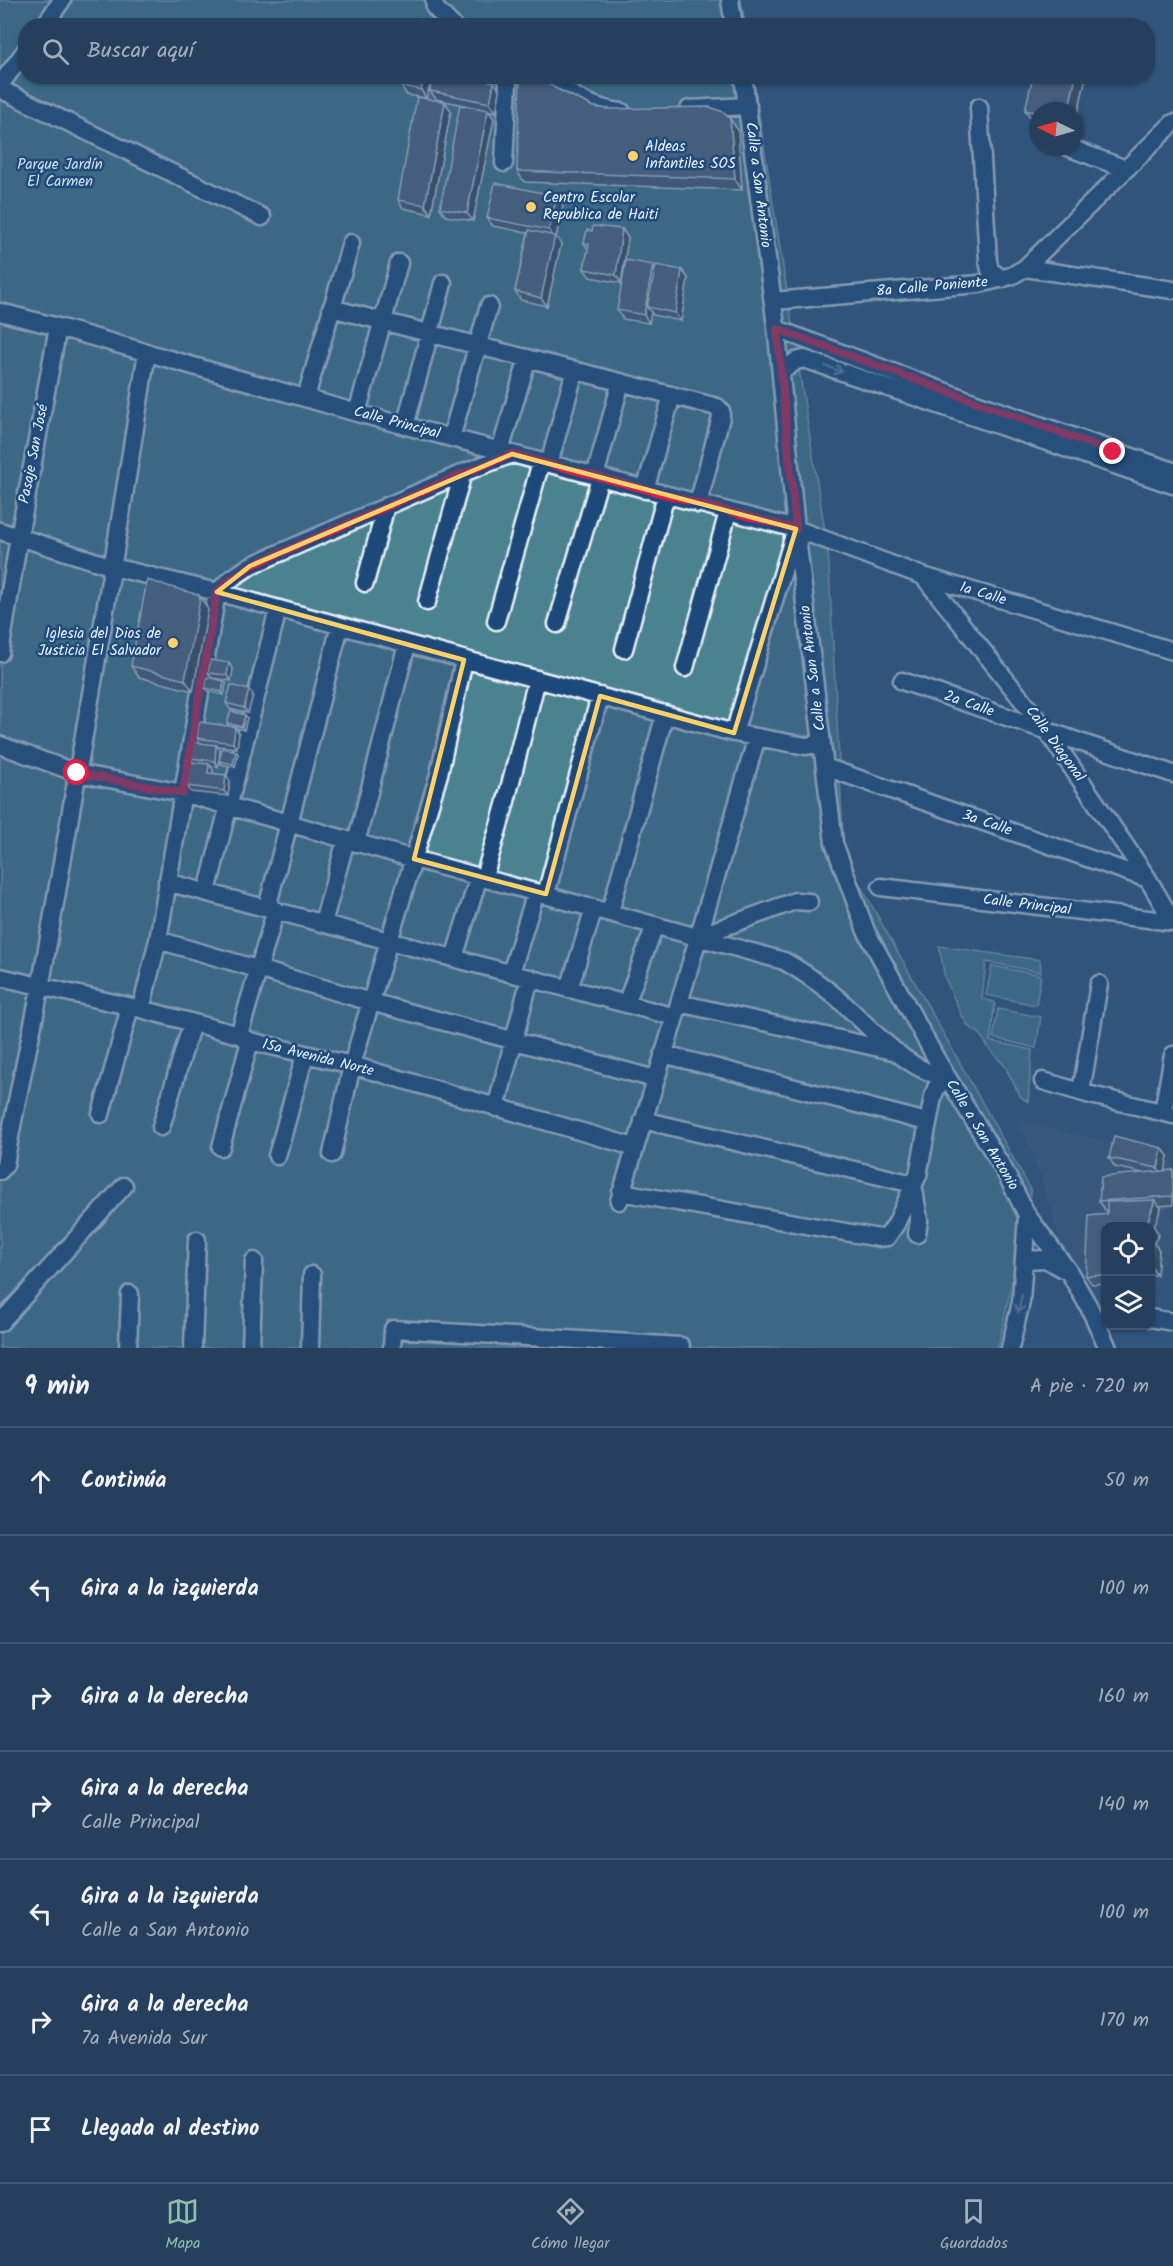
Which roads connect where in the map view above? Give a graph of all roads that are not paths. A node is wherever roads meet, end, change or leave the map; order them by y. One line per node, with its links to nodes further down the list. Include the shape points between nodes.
1 (62, 0): 4 (street)
2 (434, 0): 5 (street, via 435,8)
3 (730, 0): 6 (street)
4 (50, 18)
5 (445, 18)
6 (733, 18)
7 (18, 61): 11 (street)
8 (508, 84): 18 (street)
9 (555, 84): 15 (street, via 593,106)
10 (744, 84): 12 (street, Calle a San Antonio)
11 (0, 87): 20 (street, via 120,155)
12 (748, 106): 14 (street); 27 (street, Calle a San Antonio)
13 (979, 107): 24 (street, via 988,261 990,270)
14 (675, 110)
15 (643, 112)
16 (1173, 123): 19 (street, 8a Calle Poniente)
17 (1083, 153): 19 (street)
18 (504, 163)
19 (1126, 169): 23 (street, 8a Calle Poniente)
20 (262, 217)
21 (351, 243): 29 (street)
22 (399, 263): 31 (street)
23 (1025, 268): 24 (street, 8a Calle Poniente); 26 (street)
24 (1002, 279): 27 (street, 8a Calle Poniente)
25 (443, 284): 34 (street)
26 (1173, 290)
27 (773, 301): 33 (street, Calle a San Antonio)
28 (489, 306): 35 (street)
29 (331, 308): 31 (street); 42 (street)
30 (0, 312): 32 (street, Calle Principal)
31 (383, 321): 34 (street); 43 (street)
32 (58, 327): 36 (street, Calle Principal); 59 (street, Pasaje San José)
33 (777, 329): 39 (street, Calle a San Antonio); 48 (street)
34 (429, 333): 35 (street); 44 (street)
35 (478, 345): 37 (street); 45 (street)
36 (147, 352): 42 (street, Calle Principal); 60 (street)
37 (528, 358): 38 (street); 46 (street)
38 (575, 370): 40 (street); 47 (street)
39 (781, 372): 51 (street, one-way to 51, via 804,359); 57 (street, Calle a San Antonio)
40 (621, 382): 41 (street); 50 (street)
41 (672, 395): 52 (street); 54 (street, via 721,411)
42 (306, 397): 43 (street, Calle Principal)
43 (357, 413): 44 (street, Calle Principal)
44 (405, 426): 45 (street, Calle Principal)
45 (451, 438): 46 (street, Calle Principal)
46 (506, 453): 47 (street, Calle Principal); 49 (street)
47 (545, 463): 50 (street, Calle Principal); 66 (street)
48 (1173, 471)
49 (464, 473): 55 (street); 64 (street)
50 (598, 477): 52 (street, Calle Principal); 67 (street)
51 (1173, 485)
52 (645, 490): 53 (street, Calle Principal)
53 (666, 495): 54 (street, Calle Principal); 70 (street)
54 (698, 504): 56 (street, Calle Principal)
55 (386, 506): 62 (street); 63 (street, via 250,566)
56 (728, 512): 57 (street, Calle Principal); 74 (street)
57 (796, 529): 61 (street, 1a Calle); 80 (street); 82 (street, Calle a San Antonio)
58 (0, 531): 59 (street)
59 (19, 537): 60 (street); 72 (street, Pasaje San José)
60 (113, 567): 63 (street); 85 (street)
61 (922, 576): 71 (street, 1a Calle); 79 (street, Calle Diagonal)
62 (365, 583)
63 (217, 592): 65 (street); 87 (street)
64 (427, 602)
65 (278, 609): 68 (street); 88 (street)
66 (496, 621)
67 (557, 624)
68 (340, 626): 69 (street); 89 (street)
69 (407, 644): 73 (street); 90 (street)
70 (624, 649)
71 (1173, 651)
72 (0, 653)
73 (464, 660): 75 (street); 91 (street, via 439,774)
74 (685, 668)
75 (537, 679): 77 (street); 92 (street, via 505,805)
76 (902, 681): 79 (street, 2a Calle)
77 (600, 696): 78 (street); 97 (street)
78 (665, 714): 80 (street); 100 (street)
79 (1047, 731): 86 (street, 2a Calle); 93 (street, Calle Diagonal)
80 (734, 733): 81 (street)
81 (757, 737): 82 (street, via 806,746); 104 (street)
82 (822, 743): 84 (street, Calle a San Antonio)
83 (0, 745): 85 (street)
84 (825, 767): 93 (street, 3a Calle); 127 (street, Calle a San Antonio, via 834,843 866,931)
85 (77, 773): 87 (street); 113 (street)
86 (1173, 774)
87 (183, 793): 88 (street); 94 (street)
88 (229, 808): 89 (street); 96 (street)
89 (289, 823): 90 (street); 99 (street)
90 (351, 841): 91 (street); 102 (street)
91 (414, 860): 92 (street); 106 (street)
92 (482, 876): 97 (street); 107 (street)
93 (1148, 879): 101 (street, Calle Diagonal)
94 (167, 882): 96 (street); 105 (street)
95 (880, 887): 101 (street, Calle Principal)
96 (207, 892): 99 (street)
97 (541, 893): 100 (street); 109 (street)
98 (809, 902): 104 (street, via 795,901)
99 (271, 909): 102 (street); 108 (street)
100 (602, 910): 103 (street); 114 (street)
101 (1173, 922)
102 (323, 923): 106 (street)
103 (655, 925): 104 (street); 116 (street)
104 (697, 937): 118 (street); 122 (street, via 793,966 831,992)
105 (158, 940): 108 (street); 117 (street)
106 (388, 941): 107 (street); 115 (street)
107 (454, 958): 109 (street)
108 (259, 969): 115 (street); 120 (street)
109 (511, 973): 111 (street)
110 (0, 977): 113 (street, 15a Avenida Norte)
111 (530, 978): 114 (street); 121 (street)
112 (1099, 984): 130 (street)
113 (40, 987): 117 (street, 15a Avenida Norte); 141 (street, via 6,1165)
114 (569, 989): 116 (street)
115 (371, 1002): 121 (street); 126 (street)
116 (626, 1004): 118 (street)
117 (136, 1008): 119 (street, 15a Avenida Norte); 133 (street)
118 (677, 1010): 122 (street); 123 (street)
119 (192, 1023): 120 (street, 15a Avenida Norte); 136 (street)
120 (245, 1038): 124 (street, 15a Avenida Norte); 137 (street)
121 (513, 1041): 128 (street); 131 (street)
122 (898, 1053): 127 (street, via 934,1075)
123 (663, 1054): 128 (street); 135 (street)
124 (304, 1055): 126 (street, 15a Avenida Norte); 140 (street)
125 (1173, 1055): 132 (street)
126 (352, 1065): 131 (street, 15a Avenida Norte); 139 (street)
127 (947, 1077): 135 (street, via 936,1088); 144 (street, Calle a San Antonio)
128 (655, 1079): 134 (street)
129 (1043, 1081): 130 (street)
130 (1081, 1092): 132 (street)
131 (496, 1108): 138 (street, 15a Avenida Norte)
132 (1168, 1113)
133 (101, 1114)
134 (644, 1120): 138 (street); 142 (street)
135 (927, 1122): 142 (street, via 922,1161)
136 (161, 1127)
137 (221, 1147)
138 (634, 1147): 142 (street, via 620,1197 879,1238 887,1237 896,1224)
139 (332, 1154)
140 (277, 1156)
141 (0, 1171)
142 (913, 1184): 145 (street, via 919,1220)
143 (124, 1186): 155 (street)
144 (1027, 1215): 147 (street); 149 (street, Calle a San Antonio)
145 (916, 1234)
146 (197, 1240): 158 (street)
147 (1025, 1260): 149 (street, via 1047,1259); 162 (street, one-way to 162, via 1021,1302)
148 (255, 1261): 159 (street)
149 (1069, 1272): 152 (street, Calle a San Antonio)
150 (312, 1275): 160 (street)
151 (130, 1294): 157 (street)
152 (1097, 1308): 163 (street, Calle a San Antonio)
153 (1155, 1319): 154 (street)
154 (1173, 1322)
155 (0, 1323)
156 (681, 1346): 161 (street, via 393,1329)
157 (128, 1348)
158 (193, 1348)
159 (251, 1348)
160 (310, 1348)
161 (392, 1348)
162 (1010, 1348)
163 (1108, 1348)

